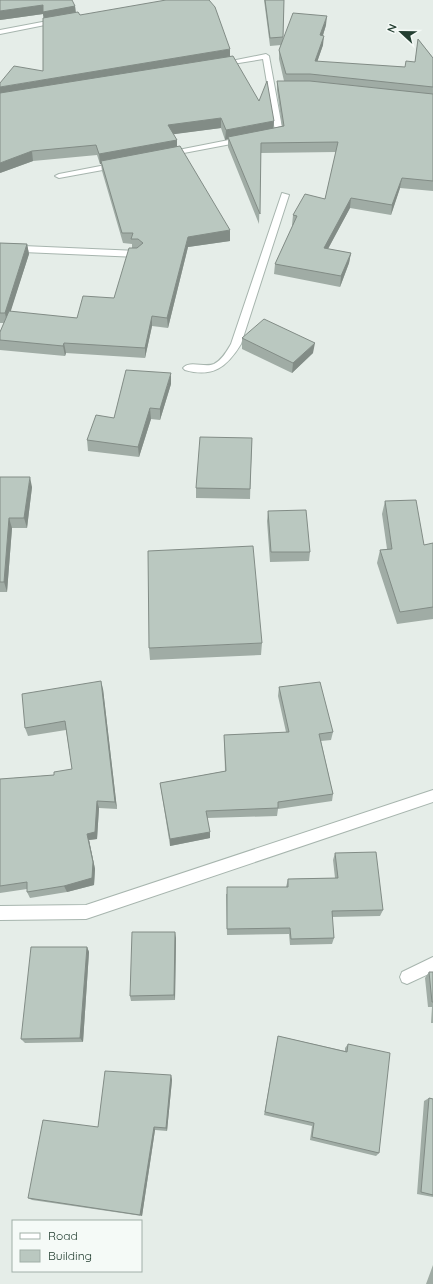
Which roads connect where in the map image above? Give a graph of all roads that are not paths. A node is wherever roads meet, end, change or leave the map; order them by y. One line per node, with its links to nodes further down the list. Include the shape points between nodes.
1 (63, 21): 2 (street)
2 (0, 32)
3 (212, 66): 4 (street, via 266,56 275,87 279,133)
4 (264, 136)
5 (249, 138): 6 (street)
6 (157, 156)
7 (127, 162): 8 (street)
8 (59, 176)
9 (285, 195): 12 (street, via 236,344 227,361 209,369)
10 (0, 248): 11 (street)
11 (138, 254)
12 (188, 368)
13 (433, 796): 14 (street, via 86,912)
14 (0, 913)
15 (433, 964): 16 (street)
16 (407, 977)

